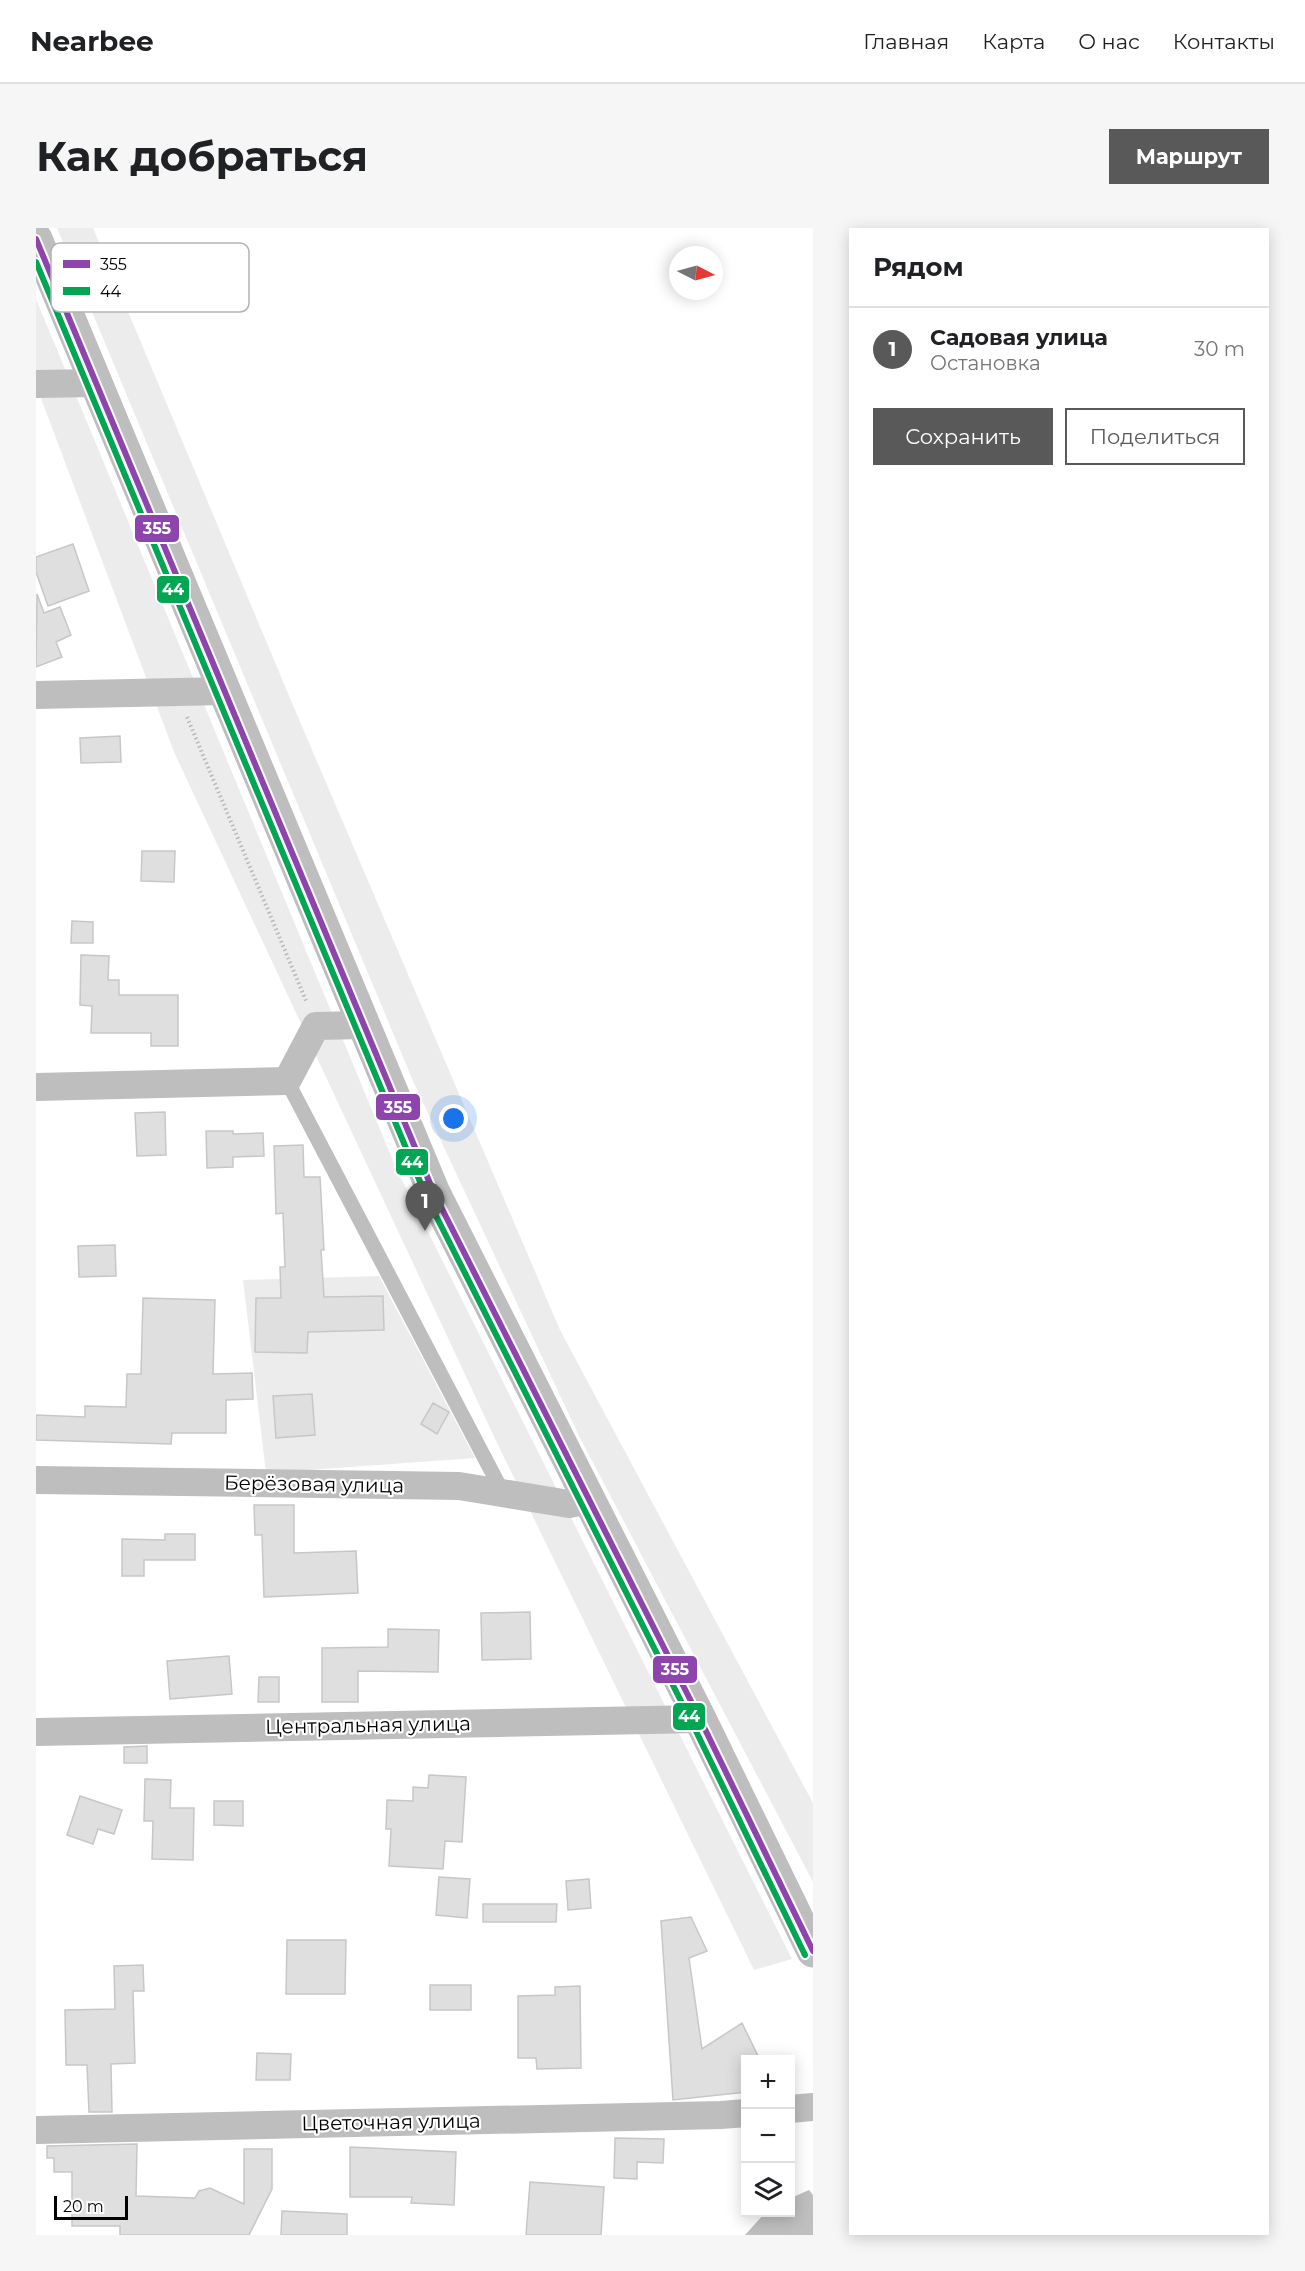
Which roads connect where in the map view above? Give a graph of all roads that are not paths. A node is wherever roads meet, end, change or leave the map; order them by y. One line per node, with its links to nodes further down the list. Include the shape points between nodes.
1 (36, 239): 2 (street)
2 (51, 275)
3 (66, 312): 4 (street)
4 (96, 383): 5 (street); 6 (street)
5 (36, 384)
6 (225, 691): 7 (street); 8 (street)
7 (36, 695)
8 (364, 1025): 9 (street, via 316,1026); 13 (street, via 434,1193)
9 (287, 1081): 10 (street); 12 (lane)
10 (36, 1087)
11 (36, 1480): 12 (street, Берёзовая улица, via 459,1486)
12 (503, 1493): 13 (street, Берёзовая улица, via 569,1504)
13 (590, 1500): 14 (street)
14 (700, 1719): 15 (street, Центральная улица); 16 (street)
15 (36, 1732)
16 (813, 1951)
17 (813, 2106): 18 (street)
18 (795, 2108)
19 (741, 2113): 20 (street, Цветочная улица)
20 (36, 2130)

